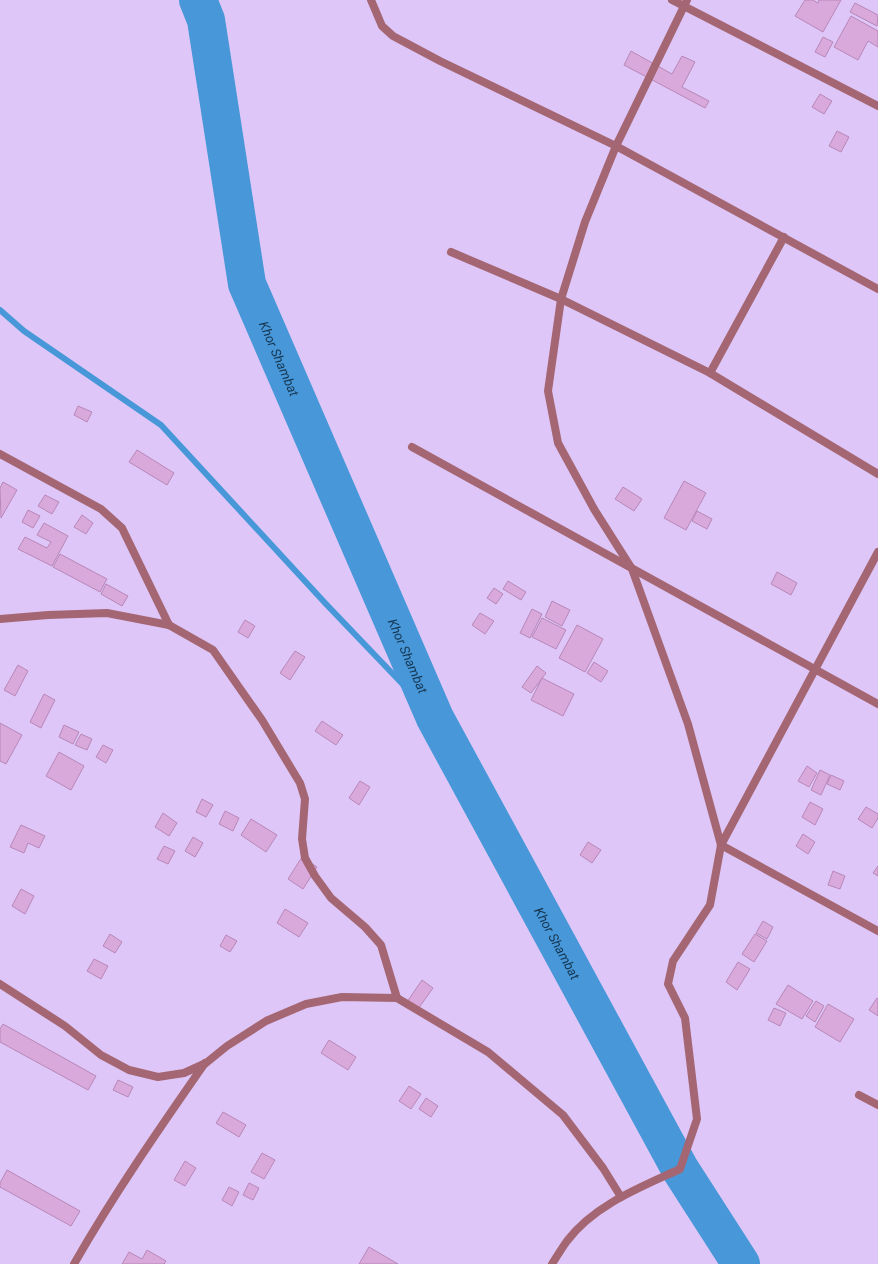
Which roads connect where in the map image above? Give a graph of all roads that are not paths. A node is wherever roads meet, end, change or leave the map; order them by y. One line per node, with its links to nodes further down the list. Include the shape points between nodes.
1 (371, 0): 5 (street, via 382,26 394,36)
2 (672, 0): 3 (street)
3 (686, 3): 4 (street); 5 (street)
4 (878, 106)
5 (616, 146): 6 (street); 9 (street, via 585,222)
6 (784, 237): 8 (street); 10 (street)
7 (451, 252): 9 (street)
8 (878, 289)
9 (561, 299): 10 (street); 15 (street, via 548,392 558,443 594,510)
10 (710, 373): 13 (street)
11 (412, 447): 15 (street)
12 (0, 454): 17 (street, via 101,509 122,528)
13 (878, 474)
14 (878, 552): 18 (street)
15 (632, 569): 18 (street); 20 (street, via 688,724)
16 (0, 619): 17 (street, via 108,612)
17 (169, 625): 23 (street, via 213,650 286,758 300,782 305,800 302,839 305,858 331,898 365,927 381,945)
18 (815, 670): 19 (street); 20 (street)
19 (878, 704)
20 (721, 845): 21 (street); 27 (street, via 710,905 673,961 668,984 685,1018 697,1119 680,1169)
21 (878, 931)
22 (0, 984): 24 (street, via 65,1026 101,1054 129,1070 158,1076 184,1073)
23 (397, 998): 24 (street, via 342,997 306,1004 266,1021); 27 (street, via 488,1052 563,1115 603,1168)
24 (206, 1063): 28 (street, via 115,1194)
25 (859, 1095): 26 (street)
26 (878, 1105)
27 (621, 1197): 29 (street, via 588,1219 568,1240)
28 (74, 1264)
29 (552, 1264)

